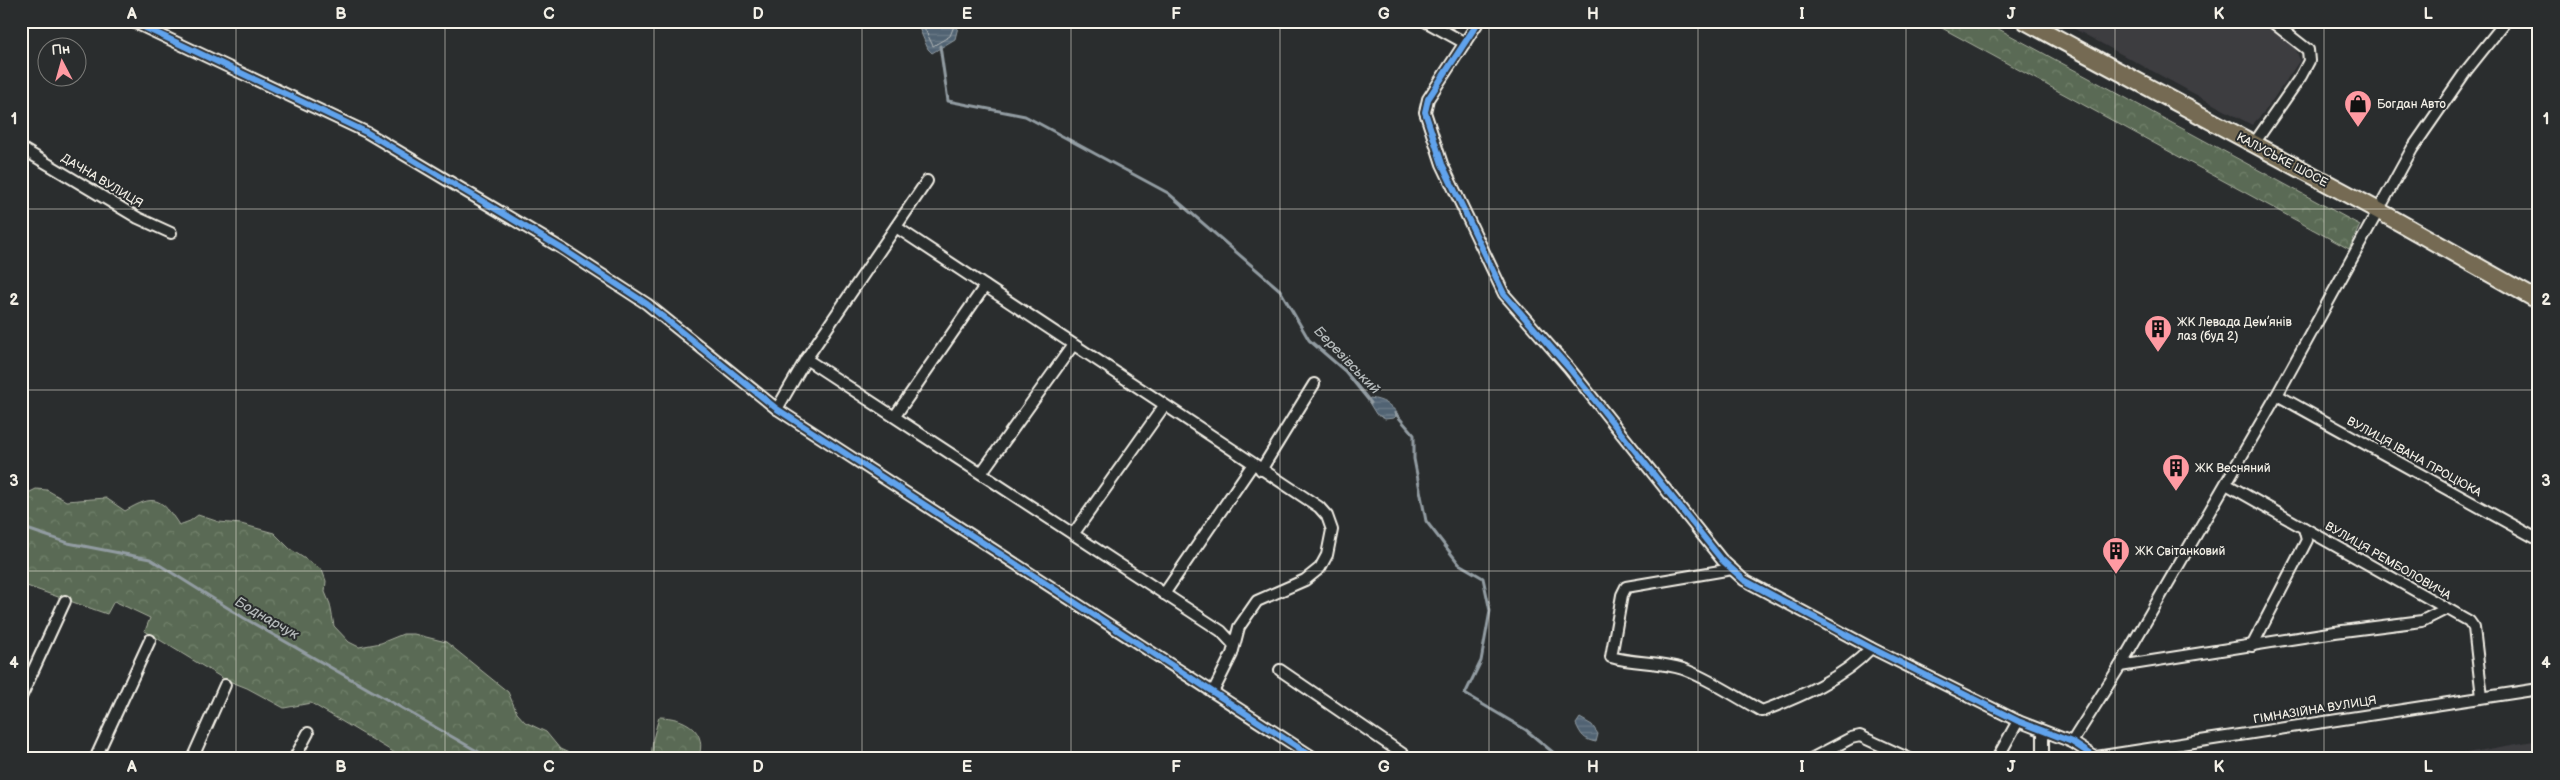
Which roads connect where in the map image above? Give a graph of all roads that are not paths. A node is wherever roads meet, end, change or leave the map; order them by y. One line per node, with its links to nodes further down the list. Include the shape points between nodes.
1 (131, 21): 21 (street, via 366,132 561,248 647,304)
2 (1425, 21): 7 (street)
3 (1479, 21): 7 (street)
4 (2025, 21): 8 (main road, КАЛУСЬКЕ ШОСЕ)
5 (2271, 21): 8 (street, via 2308,50 2309,61)
6 (2506, 21): 11 (street, via 2412,148)
7 (1466, 43): 29 (street, via 1428,99 1425,112 1442,164 1504,294 1569,368)
8 (2253, 145): 11 (main road, КАЛУСЬКЕ ШОСЕ)
9 (21, 148): 13 (street, ДАЧНА ВУЛИЦЯ, via 138,218)
10 (927, 181): 12 (street)
11 (2379, 211): 15 (main road, КАЛУСЬКЕ ШОСЕ); 19 (street)
12 (896, 227): 14 (street); 17 (street)
13 (172, 233)
14 (985, 286): 16 (street); 22 (street)
15 (2539, 301)
16 (1073, 345): 20 (street); 24 (street)
17 (806, 359): 21 (street); 22 (street)
18 (1314, 384): 23 (street)
19 (2277, 395): 25 (street); 28 (street, ВУЛИЦЯ ІВАНА ПРОЦЮКА)
20 (1164, 406): 23 (street); 27 (street)
21 (777, 408): 41 (street)
22 (895, 416): 24 (street)
23 (1257, 467): 30 (street); 34 (street, via 1327,516 1332,530 1331,541 1320,568 1305,580 1257,601 1239,627)
24 (982, 472): 27 (street)
25 (2226, 484): 26 (street, ВУЛИЦЯ РЕМБОЛОВИЧА); 37 (street)
26 (2304, 528): 32 (street, ВУЛИЦЯ РЕМБОЛОВИЧА); 35 (street, via 2306,540)
27 (1074, 533): 30 (street)
28 (2539, 540)
29 (1732, 569): 36 (street, via 1744,580); 36 (street, via 1626,587 1611,657 1683,669 1762,711 1798,697 1860,660)
30 (1164, 594): 34 (street, via 1221,631)
31 (65, 601): 42 (street)
32 (2446, 609): 35 (street, via 2422,621); 43 (street, ВУЛИЦЯ РЕМБОЛОВИЧА, via 2472,624)
33 (150, 640): 49 (street)
34 (1234, 645): 41 (street)
35 (2252, 646): 37 (street)
36 (1871, 648): 44 (street)
37 (2120, 666): 47 (street)
38 (1280, 670): 53 (street)
39 (225, 685): 50 (street)
40 (2539, 688): 43 (street, ГІМНАЗІЙНА ВУЛИЦЯ)
41 (1213, 692): 52 (street)
42 (21, 697)
43 (2482, 697): 48 (street, ГІМНАЗІЙНА ВУЛИЦЯ)
44 (2018, 720): 45 (street); 56 (street)
45 (2043, 732): 47 (street); 57 (street)
46 (308, 733): 51 (street)
47 (2072, 742): 48 (street)
48 (2097, 758)
49 (95, 759)
50 (192, 759)
51 (294, 759)
52 (1316, 759)
53 (1410, 759)
54 (1811, 759): 55 (street, via 1860,736)
55 (1910, 759)
56 (1998, 759)
57 (2042, 759)

